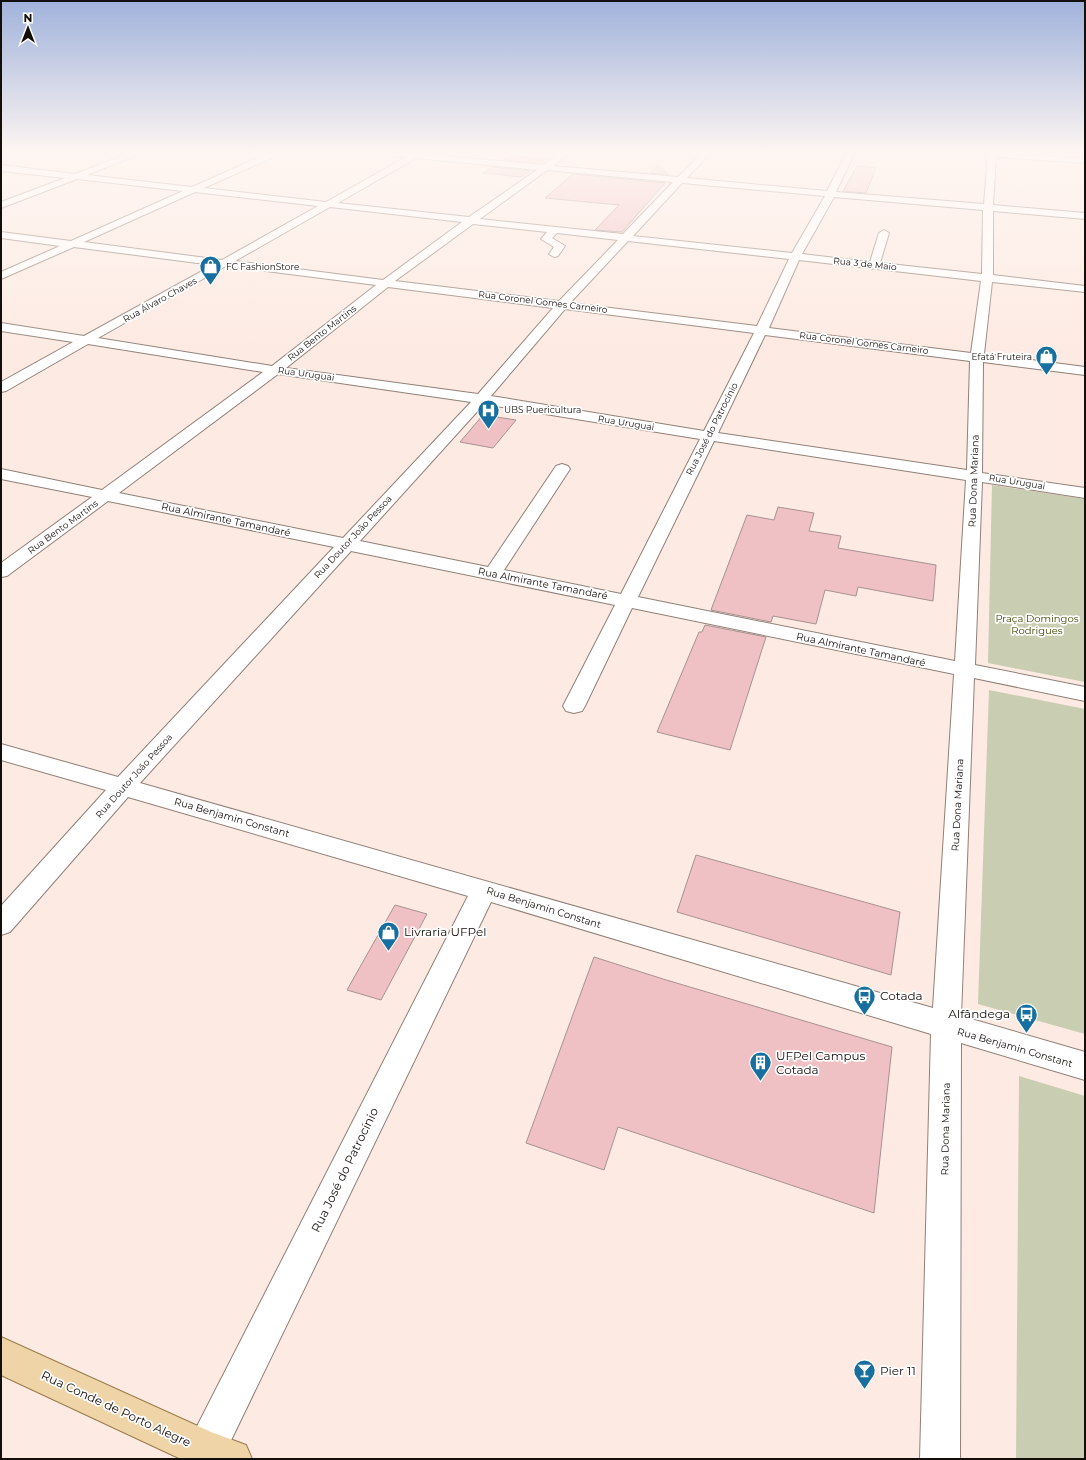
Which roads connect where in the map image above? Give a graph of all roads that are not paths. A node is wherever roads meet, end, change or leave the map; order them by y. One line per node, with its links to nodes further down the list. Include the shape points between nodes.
1 (126, 220): 12 (street)
2 (302, 220): 15 (street, Rua Álvaro Chaves)
3 (462, 220): 7 (street, Rua 3 de Maio)
4 (643, 220): 11 (street, Rua Doutor João Pessoa)
5 (815, 220): 14 (street, Rua José do Patrocínio)
6 (983, 220): 18 (street, Rua Dona Mariana)
7 (470, 221): 8 (street, Rua 3 de Maio); 19 (street, Rua Bento Martins)
8 (554, 230): 11 (street, Rua 3 de Maio); 13 (street, via 546,239 560,246)
9 (884, 233): 16 (street)
10 (1, 235): 12 (street, Rua Coronel Gomes Carneiro)
11 (626, 239): 14 (street, Rua 3 de Maio); 21 (street, Rua Doutor João Pessoa)
12 (71, 244): 15 (street, Rua Coronel Gomes Carneiro); 17 (street)
13 (554, 254)
14 (795, 257): 16 (street, Rua 3 de Maio); 23 (street, Rua José do Patrocínio)
15 (226, 263): 19 (street, Rua Coronel Gomes Carneiro); 24 (street, Rua Álvaro Chaves)
16 (874, 265): 18 (street, Rua 3 de Maio)
17 (1, 276)
18 (987, 278): 20 (street, Rua 3 de Maio); 25 (street, Rua Dona Mariana)
19 (387, 282): 21 (street, Rua Coronel Gomes Carneiro); 26 (street, Rua Bento Martins)
20 (1085, 289)
21 (562, 305): 23 (street, Rua Coronel Gomes Carneiro); 29 (street, Rua Doutor João Pessoa)
22 (1, 327): 24 (street, Rua Uruguai)
23 (762, 330): 25 (street, Rua Coronel Gomes Carneiro); 30 (street, Rua José do Patrocínio)
24 (86, 340): 26 (street, Rua Uruguai); 28 (street, Rua Álvaro Chaves)
25 (977, 357): 27 (street, Rua Coronel Gomes Carneiro); 33 (street, Rua Dona Mariana)
26 (275, 370): 29 (street, Rua Uruguai); 35 (street, Rua Bento Martins)
27 (1085, 371)
28 (1, 388)
29 (481, 399): 30 (street, Rua Uruguai); 36 (street, Rua Doutor João Pessoa)
30 (708, 436): 33 (street, Rua Uruguai); 39 (street, Rua José do Patrocínio)
31 (562, 469): 38 (street)
32 (1, 474): 35 (street, Rua Almirante Tamandaré)
33 (974, 476): 34 (street, Rua Uruguai); 40 (street, Rua Dona Mariana)
34 (1085, 493)
35 (106, 495): 36 (street, Rua Almirante Tamandaré); 37 (street, Rua Bento Martins)
36 (346, 544): 38 (street, Rua Almirante Tamandaré); 44 (street, Rua Doutor João Pessoa)
37 (1, 572)
38 (493, 573): 39 (street, Rua Almirante Tamandaré)
39 (626, 600): 40 (street, Rua Almirante Tamandaré); 42 (street, Rua José do Patrocínio)
40 (964, 670): 41 (street, Rua Almirante Tamandaré); 47 (street, Rua Dona Mariana)
41 (1085, 694)
42 (574, 706)
43 (1, 752): 44 (street, Rua Benjamin Constant)
44 (124, 786): 45 (street, Rua Benjamin Constant); 46 (street, Rua Doutor João Pessoa)
45 (484, 890): 47 (street, Rua Benjamin Constant); 50 (street, Rua José do Patrocínio)
46 (1, 924)
47 (946, 1027): 48 (street, Rua Benjamin Constant); 51 (street, Rua Dona Mariana)
48 (1085, 1066)
49 (1, 1356): 50 (main road, Rua Conde de Porto Alegre)
50 (219, 1454)
51 (940, 1459)

